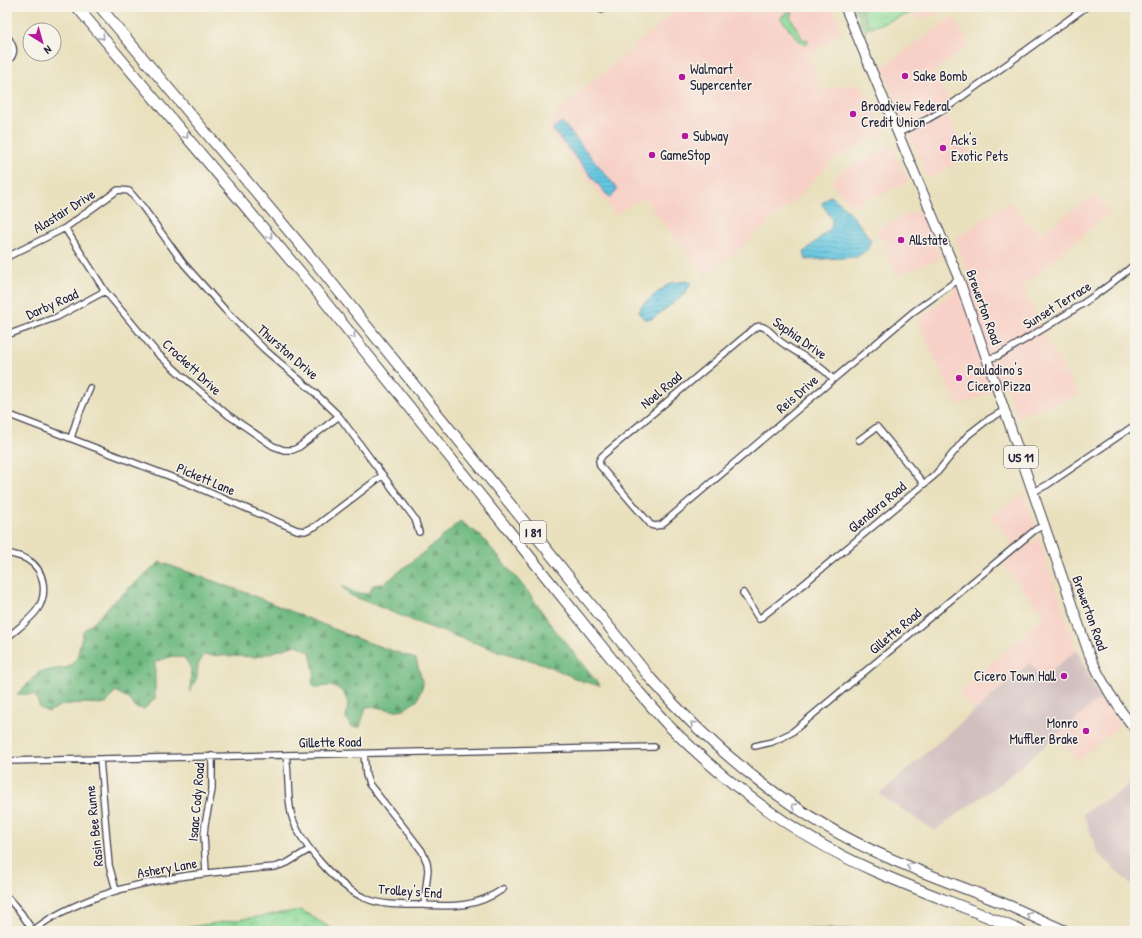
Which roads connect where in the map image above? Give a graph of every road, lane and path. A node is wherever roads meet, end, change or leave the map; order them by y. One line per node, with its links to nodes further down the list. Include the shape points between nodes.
1 (77, 7): 51 (highway, I 81, one-way to 51, via 318,293 618,666 668,724 742,791 830,849 871,870)
2 (100, 7): 52 (highway, I 81, one-way to 2, via 857,843 811,817 741,768 690,722 646,673 320,268)
3 (608, 7): 6 (street, via 602,10)
4 (845, 7): 9 (main road, Brewerton Road / US 11)
5 (1086, 7): 9 (street, via 945,109)
6 (597, 8)
7 (7, 36): 8 (street, via 14,48 13,55)
8 (7, 62)
9 (898, 133): 14 (main road, Brewerton Road / US 11)
10 (133, 195): 11 (street, Alastair Drive, via 126,190 118,190); 23 (street, Thurston Drive, via 184,264 221,306 264,349)
11 (65, 228): 12 (street, Alastair Drive); 15 (street, Crockett Drive)
12 (7, 256)
13 (1135, 264): 18 (street, Sunset Terrace, via 1083,304 998,356)
14 (959, 279): 18 (main road, Brewerton Road / US 11); 19 (street, Reis Drive, via 913,312)
15 (105, 291): 17 (street, Darby Road, via 57,317); 23 (street, Crockett Drive, via 157,353 228,415 273,446 293,450)
16 (751, 331): 19 (street, Sophia Drive, via 760,326 765,328 786,346 822,368); 30 (street, Noel Road, via 602,456 599,462 604,473)
17 (7, 335)
18 (987, 359): 21 (main road, Brewerton Road / US 11)
19 (833, 379): 30 (street, Reis Drive, via 663,524)
20 (90, 388): 25 (street)
21 (1005, 410): 28 (street, Glendora Road, via 968,435 935,475); 29 (main road, Brewerton Road / US 11)
22 (7, 414): 25 (street, Pickett Lane)
23 (339, 416): 27 (street, Thurston Drive)
24 (1135, 425): 29 (street)
25 (71, 438): 27 (street, Pickett Lane, via 187,483 297,530 305,531 316,526)
26 (859, 440): 28 (street, via 877,426)
27 (383, 474): 32 (street, Thurston Drive, via 415,519)
28 (924, 484): 34 (street, Glendora Road, via 759,619)
29 (1033, 492): 31 (main road, Brewerton Road / US 11)
30 (651, 525)
31 (1044, 525): 36 (main road, Brewerton Road / US 11, via 1099,676 1121,712); 37 (street, Gillette Road, via 791,734)
32 (418, 532)
33 (7, 553): 35 (street, via 30,562 40,575 44,592 37,610)
34 (743, 593)
35 (7, 638)
36 (1135, 729)
37 (756, 746)
38 (654, 747): 39 (street, Gillette Road)
39 (364, 754): 40 (street, Gillette Road); 49 (street, via 370,784 422,851 428,870)
40 (286, 755): 41 (street, Gillette Road); 44 (street, Trolley's End, via 291,812)
41 (212, 756): 42 (street, Gillette Road); 45 (street, Isaac Cody Road, via 212,790 204,836)
42 (100, 759): 43 (street, Gillette Road); 47 (street, Rasin Bee Runne, via 109,865)
43 (7, 761)
44 (310, 849): 45 (street, Ashery Lane, via 282,865); 49 (street, Trolley's End, via 340,882 354,893 376,902)
45 (206, 873): 47 (street, Ashery Lane)
46 (503, 888): 49 (street, Trolley's End, via 492,897 476,903 460,906)
47 (116, 890): 50 (street, Ashery Lane, via 70,908)
48 (7, 897): 50 (street)
49 (424, 906)
50 (33, 931)
51 (1021, 931)
52 (1065, 931)

